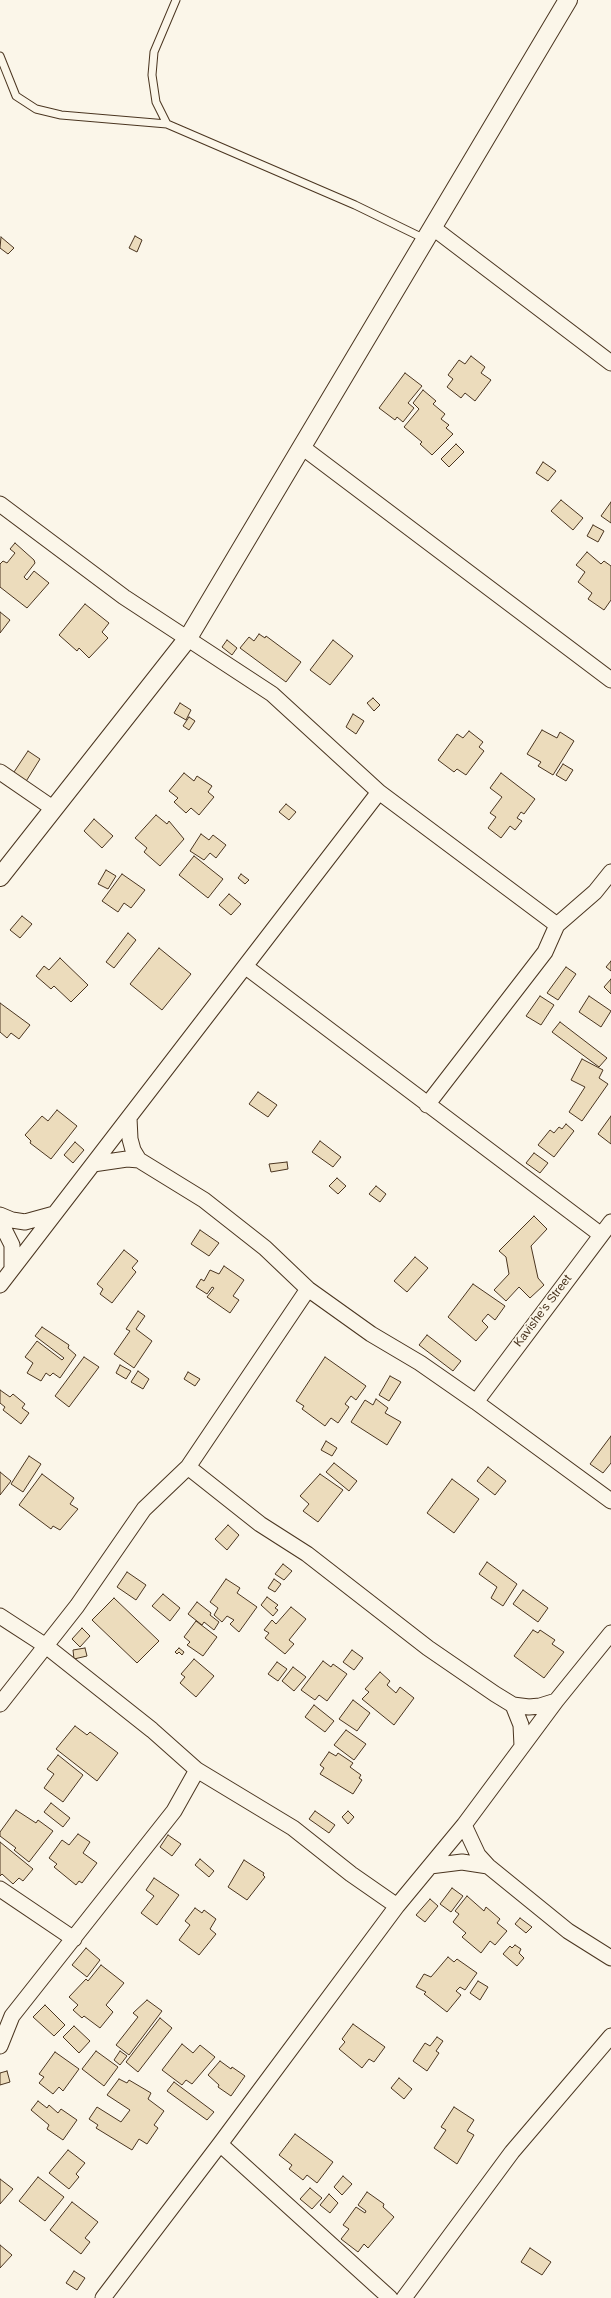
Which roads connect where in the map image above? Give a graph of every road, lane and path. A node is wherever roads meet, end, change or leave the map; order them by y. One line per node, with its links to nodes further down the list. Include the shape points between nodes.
1 (176, 0): 4 (lane, via 154,52 152,75 156,102)
2 (568, 0): 5 (street)
3 (0, 56): 4 (lane, via 16,96 36,109 61,115)
4 (167, 124): 5 (lane, via 355,205)
5 (429, 233): 6 (street); 7 (street)
6 (611, 363)
7 (302, 447): 9 (street); 10 (street)
8 (0, 504): 9 (street, via 124,597)
9 (188, 638): 12 (street, via 272,694); 13 (street)
10 (611, 680)
11 (0, 772): 13 (street)
12 (379, 792): 16 (street); 17 (street)
13 (54, 809): 15 (street)
14 (611, 872): 16 (street, via 595,892)
15 (0, 877)
16 (557, 925): 18 (street, via 545,952)
17 (246, 967): 18 (street); 19 (street)
18 (427, 1105): 26 (street)
19 (129, 1118): 20 (street, via 130,1139); 21 (street)
20 (139, 1160): 21 (street, via 127,1159); 29 (street, via 204,1200 265,1248)
21 (93, 1164): 22 (street)
22 (54, 1214): 23 (street, via 25,1222); 27 (street)
23 (0, 1215)
24 (0, 1221): 27 (street, via 12,1245)
25 (611, 1222): 26 (street, Kavishe’s Street)
26 (600, 1234): 30 (street, Kavishe’s Street)
27 (12, 1269): 28 (street)
28 (0, 1285)
29 (308, 1290): 30 (street); 31 (street)
30 (476, 1402): 32 (street)
31 (188, 1467): 35 (street, via 144,1509); 38 (street, via 260,1524 307,1554 428,1648)
32 (611, 1501)
33 (0, 1616): 35 (street)
34 (611, 1632): 36 (street)
35 (46, 1646): 37 (street); 40 (street)
36 (556, 1701): 38 (street, via 540,1706); 39 (street)
37 (0, 1704)
38 (514, 1705): 39 (street, via 521,1725)
39 (522, 1746): 41 (street)
40 (198, 1770): 45 (street, via 293,1828); 46 (street, via 174,1811)
41 (464, 1825): 42 (street); 43 (street, via 478,1855)
42 (430, 1866): 43 (street, via 462,1862); 45 (street)
43 (488, 1866): 47 (street, via 568,1931)
44 (0, 1889): 46 (street)
45 (397, 1906): 50 (street)
46 (74, 1939): 49 (street, via 12,2016)
47 (611, 1958)
48 (611, 2036): 53 (street, via 512,2152)
49 (0, 2046)
50 (220, 2144): 51 (street); 52 (street)
51 (103, 2298)
52 (390, 2298)
53 (404, 2298)

